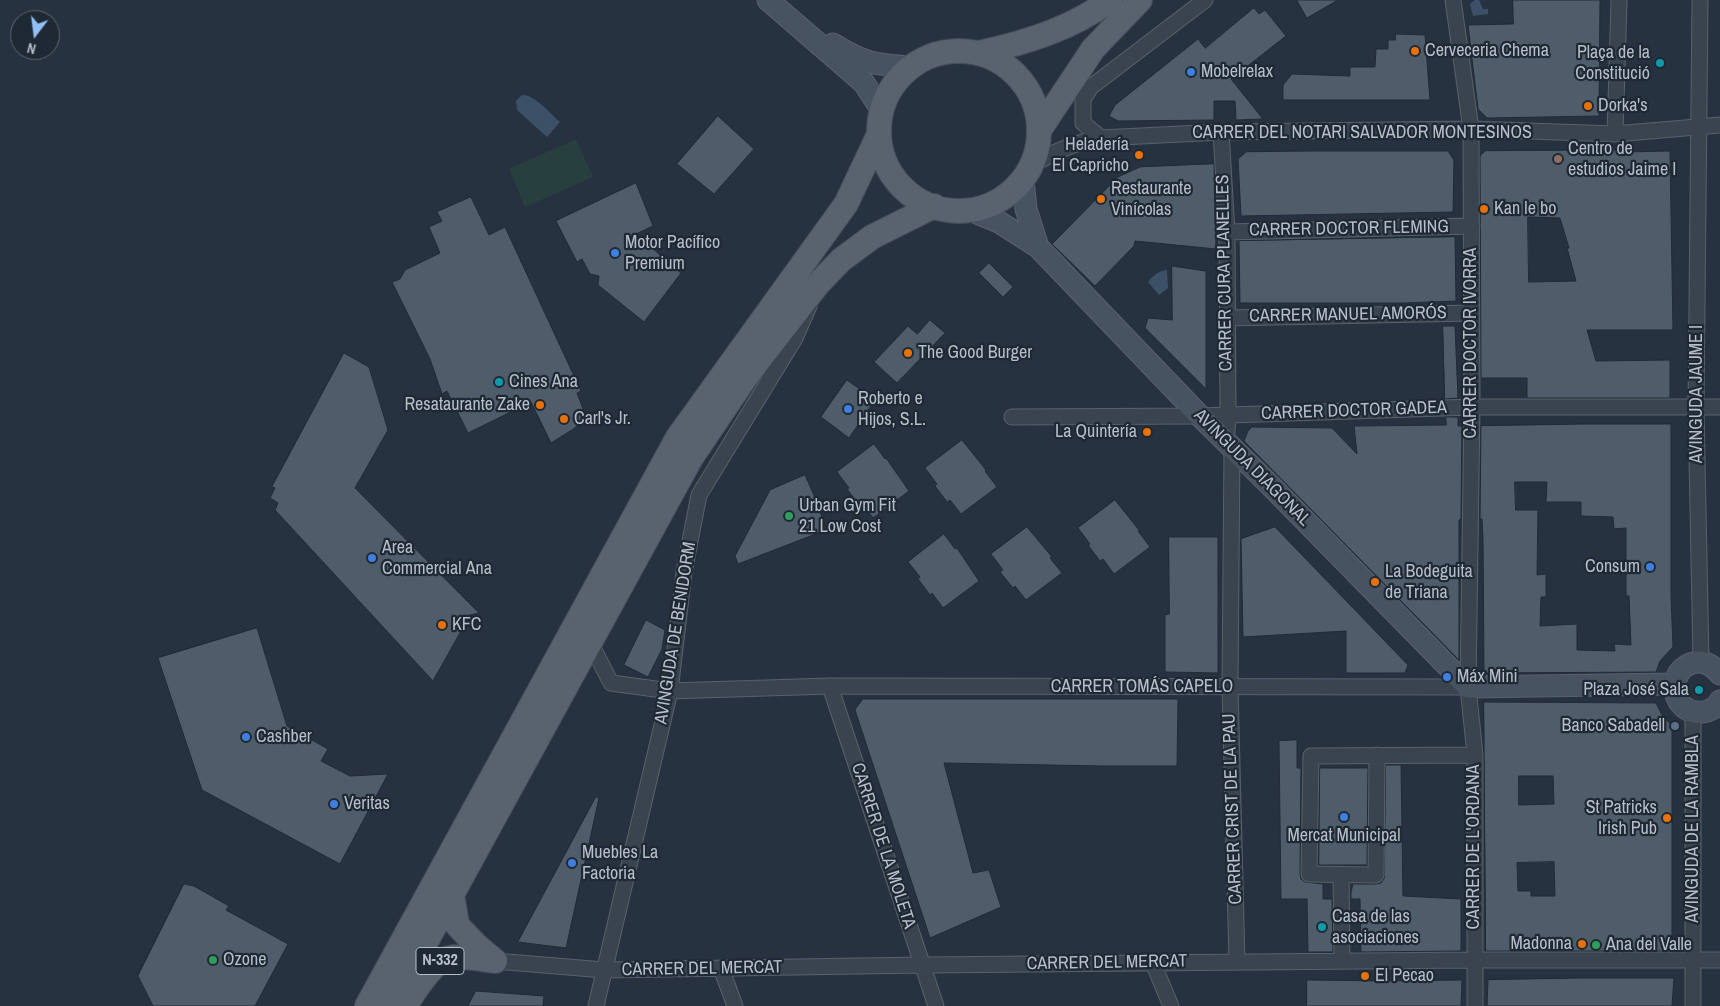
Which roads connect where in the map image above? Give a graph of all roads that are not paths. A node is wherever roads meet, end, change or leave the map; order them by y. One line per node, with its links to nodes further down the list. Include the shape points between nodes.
1 (768, 0): 11 (street, via 864,83)
2 (785, 0): 10 (street, via 834,44 859,60 882,66)
3 (1110, 0): 9 (main road, via 1075,22 1021,43)
4 (1140, 0): 14 (main road, via 1093,49)
5 (1205, 0): 18 (street, via 1091,87 1083,99 1083,123)
6 (1453, 0): 15 (street, CARRER DOCTOR IVORRA)
7 (1619, 0): 17 (street)
8 (1700, 0): 13 (street)
9 (979, 53): 10 (main road, via 943,52); 14 (main road, via 995,59 1022,81 1037,112)
10 (910, 67): 11 (main road, via 888,95)
11 (880, 123): 20 (main road, via 882,153 890,171 916,198); 59 (main road, via 846,204 678,437)
12 (1720, 125): 13 (street, CARRER DEL NOTARI SALVADOR MONTESINOS)
13 (1700, 126): 17 (street, CARRER DEL NOTARI SALVADOR MONTESINOS); 29 (street, AVINGUDA JAUME I)
14 (1040, 129): 19 (main road, via 1037,148)
15 (1471, 129): 16 (street, CARRER DEL NOTARI SALVADOR MONTESINOS); 17 (street, CARRER DEL NOTARI SALVADOR MONTESINOS); 22 (street, CARRER DOCTOR IVORRA)
16 (1221, 132): 18 (street, CARRER DEL NOTARI SALVADOR MONTESINOS); 23 (street, CARRER CURA PLANELLES)
17 (1615, 134)
18 (1101, 138): 19 (street, CARRER DEL NOTARI SALVADOR MONTESINOS, via 1083,141 1049,155)
19 (1027, 173): 21 (main road, via 1012,191 999,200); 24 (street, AVINGUDA DIAGONAL, via 1026,209)
20 (934, 206): 21 (main road); 25 (main road, via 864,242)
21 (970, 210): 24 (street, AVINGUDA DIAGONAL, via 999,222)
22 (1472, 226): 23 (street, CARRER DOCTOR FLEMING); 26 (street, CARRER DOCTOR IVORRA)
23 (1226, 232): 27 (street, CARRER CURA PLANELLES)
24 (1038, 247): 32 (street, AVINGUDA DIAGONAL)
25 (818, 284): 35 (main road, via 745,378 691,458); 42 (street, AVINGUDA DE BENIDORM, via 795,338 699,495 684,572)
26 (1471, 313): 27 (street, CARRER MANUEL AMORÓS); 28 (street, CARRER DOCTOR IVORRA)
27 (1226, 318): 31 (street, CARRER CURA PLANELLES)
28 (1472, 407): 29 (street, CARRER DOCTOR GADEA); 31 (street, CARRER DOCTOR GADEA); 41 (street, CARRER DOCTOR IVORRA)
29 (1696, 407): 30 (street, CARRER DOCTOR GADEA); 36 (street, AVINGUDA JAUME I)
30 (1720, 407)
31 (1228, 415): 32 (street, CARRER DOCTOR GADEA); 34 (street, CARRER CURA PLANELLES)
32 (1200, 416): 33 (street, CARRER DOCTOR GADEA); 34 (street, AVINGUDA DIAGONAL)
33 (1012, 417)
34 (1228, 443): 40 (street, CARRER CRIST DE LA PAU); 41 (street, AVINGUDA DIAGONAL)
35 (590, 642): 42 (street, CARRER TOMÁS CAPELO, via 611,684); 48 (main road)
36 (1701, 662): 37 (street, via 1714,667); 38 (street, via 1690,663 1680,671)
37 (1720, 674)
38 (1674, 684): 41 (street, CARRER TOMÁS CAPELO); 44 (street, via 1682,705)
39 (830, 686): 40 (street, CARRER TOMÁS CAPELO); 42 (street, CARRER TOMÁS CAPELO); 56 (street, CARRER DE LA MOLETA)
40 (1230, 687): 41 (street, CARRER TOMÁS CAPELO); 54 (street, CARRER CRIST DE LA PAU)
41 (1468, 687): 46 (street, CARRER DE L'ORDANA)
42 (670, 690): 58 (street, AVINGUDA DE BENIDORM)
43 (1720, 701): 44 (street, via 1718,706 1704,712)
44 (1693, 711): 53 (street, AVINGUDA DE LA RAMBLA)
45 (1377, 755): 46 (street); 47 (street, via 1376,875); 47 (street, via 1311,756 1309,874)
46 (1475, 755): 49 (street, CARRER DE L'ORDANA)
47 (1341, 875): 52 (street)
48 (452, 894): 51 (main road, N-332, via 457,925); 60 (main road)
49 (1474, 960): 52 (street, CARRER DEL MERCAT); 53 (street, CARRER DEL MERCAT); 66 (street, CARRER DE L'ORDANA)
50 (1720, 960): 53 (street, CARRER DEL MERCAT)
51 (495, 961): 58 (street, CARRER DEL MERCAT); 61 (main road, N-332, via 472,957 449,958 440,962)
52 (1342, 961): 54 (street, CARRER DEL MERCAT)
53 (1693, 961): 67 (street, AVINGUDA DE LA RAMBLA)
54 (1237, 962): 55 (street, CARRER DEL MERCAT)
55 (1153, 963): 56 (street, CARRER DEL MERCAT); 65 (street)
56 (923, 965): 57 (street, CARRER DEL MERCAT); 64 (street, CARRER DE LA MOLETA)
57 (721, 968): 58 (street, CARRER DEL MERCAT); 63 (street)
58 (604, 970): 62 (street, AVINGUDA DE BENIDORM)
59 (367, 1006)
60 (391, 1006)
61 (406, 1006)
62 (596, 1006)
63 (734, 1006)
64 (936, 1006)
65 (1170, 1006)
66 (1475, 1006)
67 (1693, 1006)

